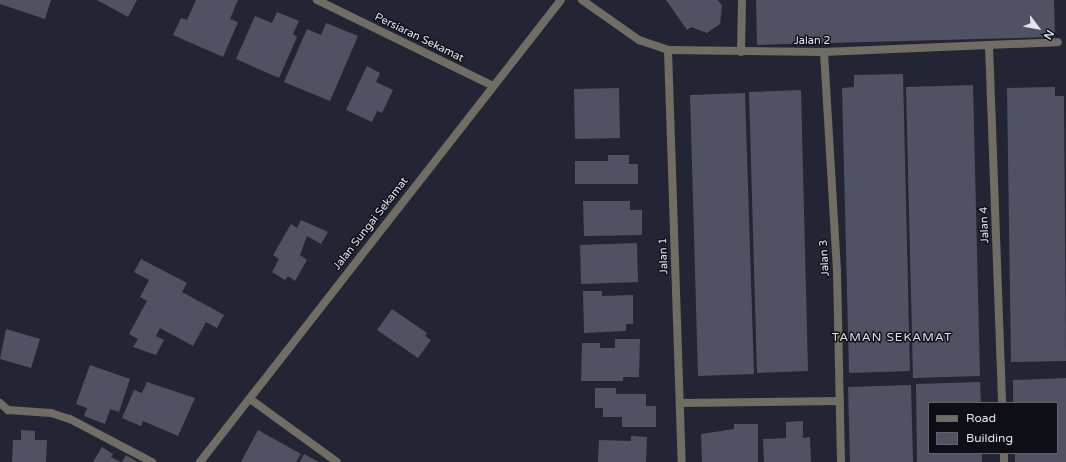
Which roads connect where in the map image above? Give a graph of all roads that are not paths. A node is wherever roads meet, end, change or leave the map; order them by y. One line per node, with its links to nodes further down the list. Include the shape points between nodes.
1 (316, 0): 10 (street, Persiaran Sekamat)
2 (561, 0): 10 (street, Jalan Sungai Sekamat)
3 (582, 0): 7 (street, Jalan 2, via 639,40)
4 (742, 0): 8 (street)
5 (1058, 42): 6 (street, Jalan 2)
6 (989, 45): 9 (street, Jalan 2); 14 (street, Jalan 4)
7 (668, 50): 8 (street, Jalan 2); 15 (street, Jalan 1)
8 (741, 52): 9 (street, Jalan 2)
9 (824, 52): 12 (street, Jalan 3, via 837,271)
10 (491, 85): 11 (street, Jalan Sungai Sekamat)
11 (250, 399): 17 (street, Jalan Sungai Sekamat); 18 (street)
12 (840, 400): 15 (street); 20 (street, Jalan 3)
13 (0, 402): 16 (street, via 8,410 51,413 70,418)
14 (1002, 402)
15 (680, 403): 19 (street, Jalan 1)
16 (152, 462)
17 (200, 462)
18 (337, 462)
19 (682, 462)
20 (842, 462)

